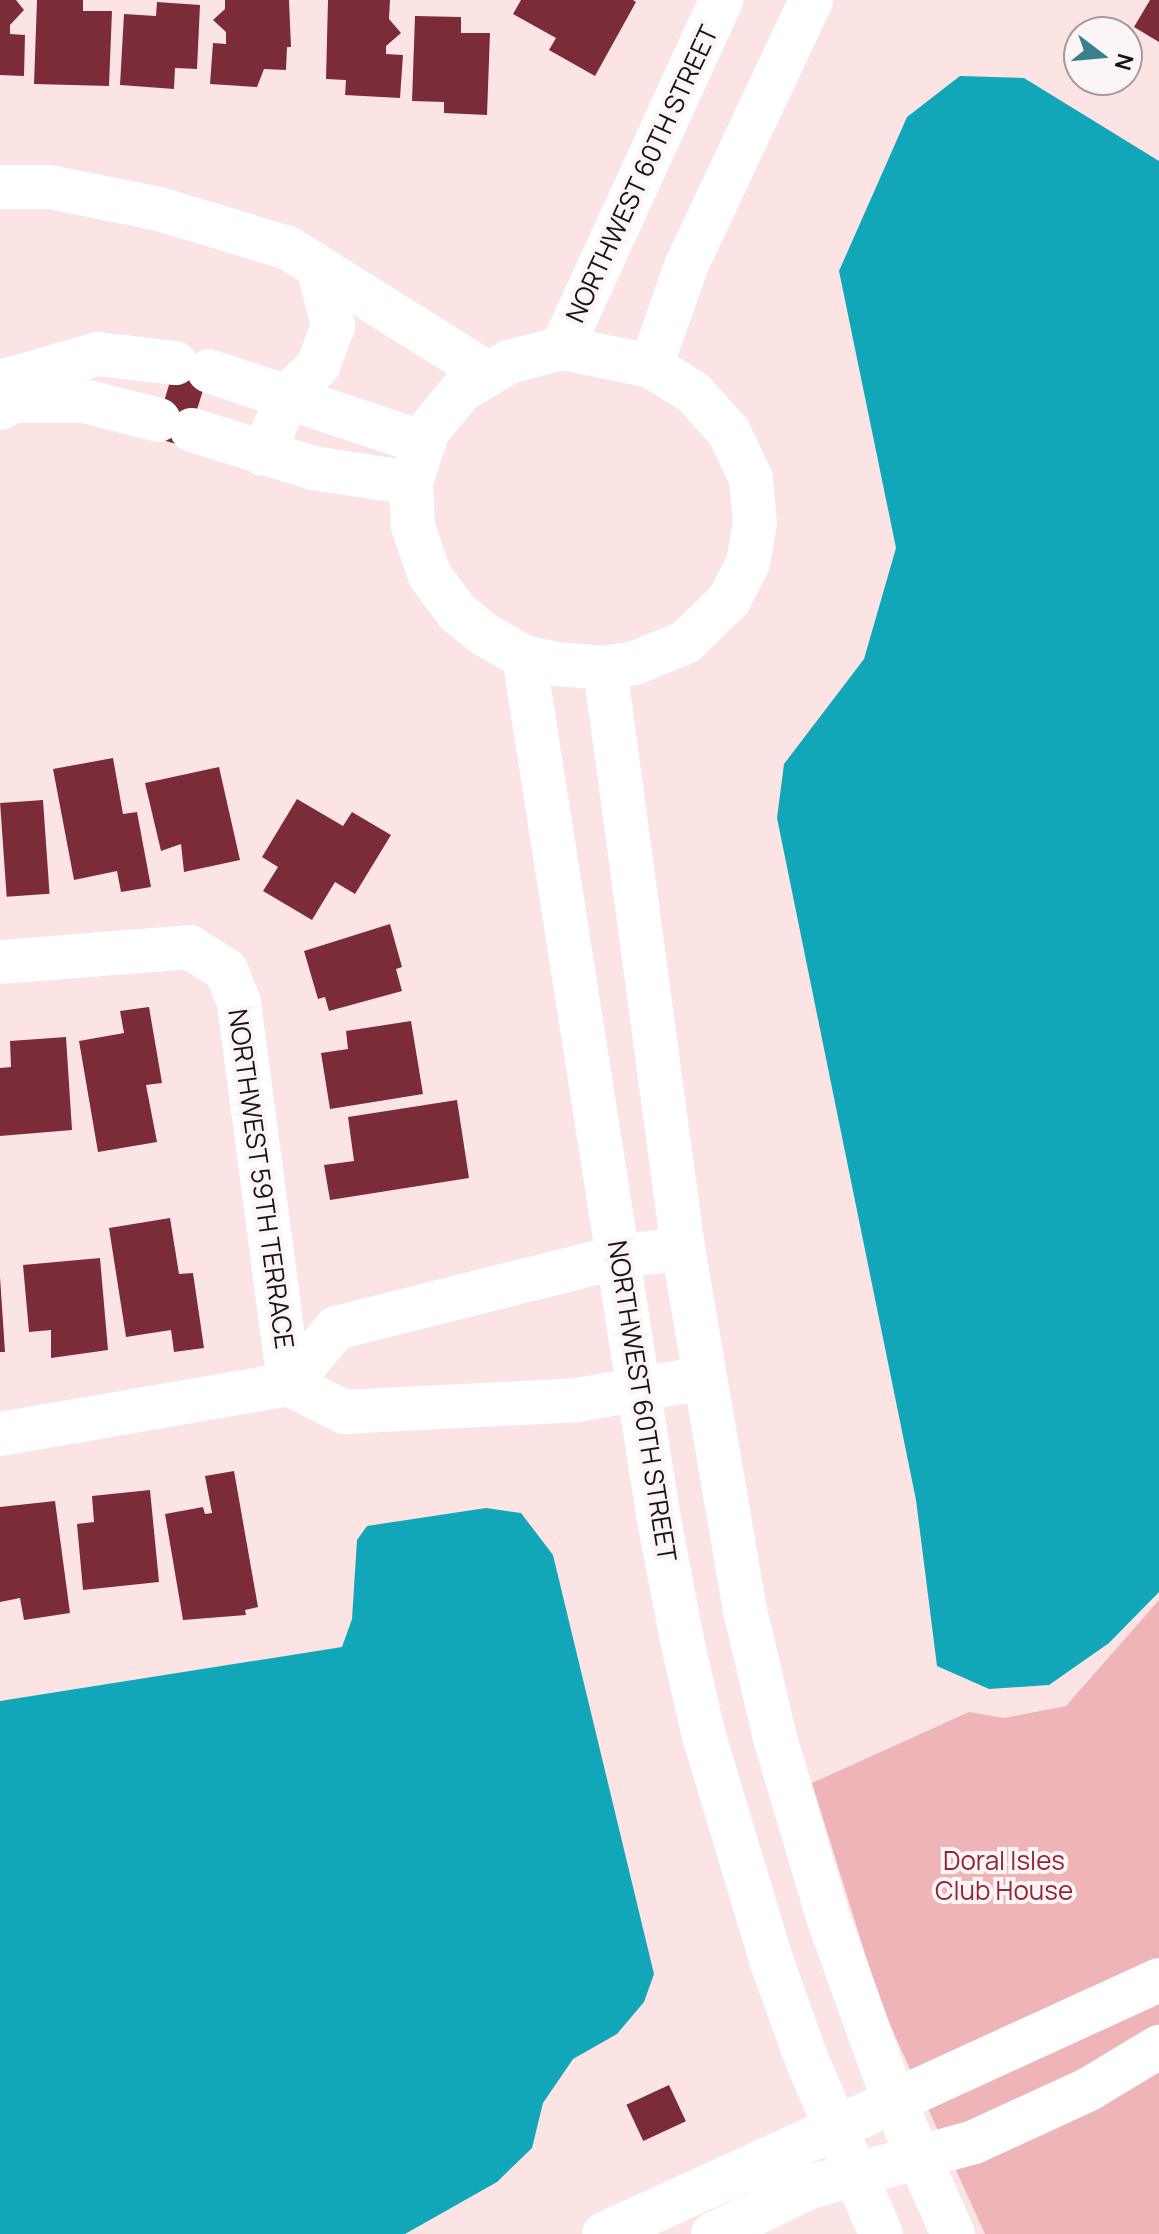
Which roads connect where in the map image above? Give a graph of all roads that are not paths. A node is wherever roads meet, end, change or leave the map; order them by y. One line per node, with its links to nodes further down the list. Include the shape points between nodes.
1 (721, 0): 5 (street, NORTHWEST 60TH STREET)
2 (811, 0): 6 (street, via 687,264)
3 (0, 187): 4 (street, via 50,187 159,209 288,248)
4 (318, 267): 7 (street); 9 (street, via 333,326 318,366)
5 (562, 348): 6 (street); 7 (street, via 509,362)
6 (651, 366): 14 (street, via 694,393 729,432 751,479 755,523 748,563 729,600 686,642 635,663)
7 (489, 374): 12 (street, via 462,390)
8 (0, 388): 9 (street, via 8,380 98,354 192,367)
9 (289, 394): 11 (street); 12 (street)
10 (0, 408): 11 (street, via 13,401 84,401)
11 (263, 454): 12 (street, via 313,468)
12 (418, 463): 13 (street, via 413,527 430,576 457,612)
13 (524, 657): 14 (street); 17 (street, NORTHWEST 60TH STREET)
14 (605, 668): 16 (street)
15 (0, 962): 19 (street, NORTHWEST 59TH TERRACE, via 189,947 226,970 239,1003)
16 (683, 1248): 17 (street); 18 (street)
17 (618, 1257): 19 (street, via 336,1328); 20 (street, NORTHWEST 60TH STREET)
18 (704, 1378): 20 (street); 24 (street, via 745,1610 775,1738 828,1917)
19 (289, 1384): 20 (street, via 344,1412 577,1400); 21 (street)
20 (640, 1391): 25 (street, NORTHWEST 60TH STREET, via 662,1534 704,1736 771,1960)
21 (0, 1434)
22 (1159, 1980): 24 (street)
23 (1159, 2047): 26 (street, via 1089,2089 974,2142)
24 (894, 2101): 25 (street); 26 (street)
25 (834, 2127): 27 (street, NORTHWEST 60TH STREET); 28 (street)
26 (919, 2159): 27 (street); 31 (street)
27 (854, 2175): 29 (street, via 810,2187); 30 (street, NORTHWEST 60TH STREET)
28 (604, 2234)
29 (713, 2234)
30 (881, 2234)
31 (953, 2234)

